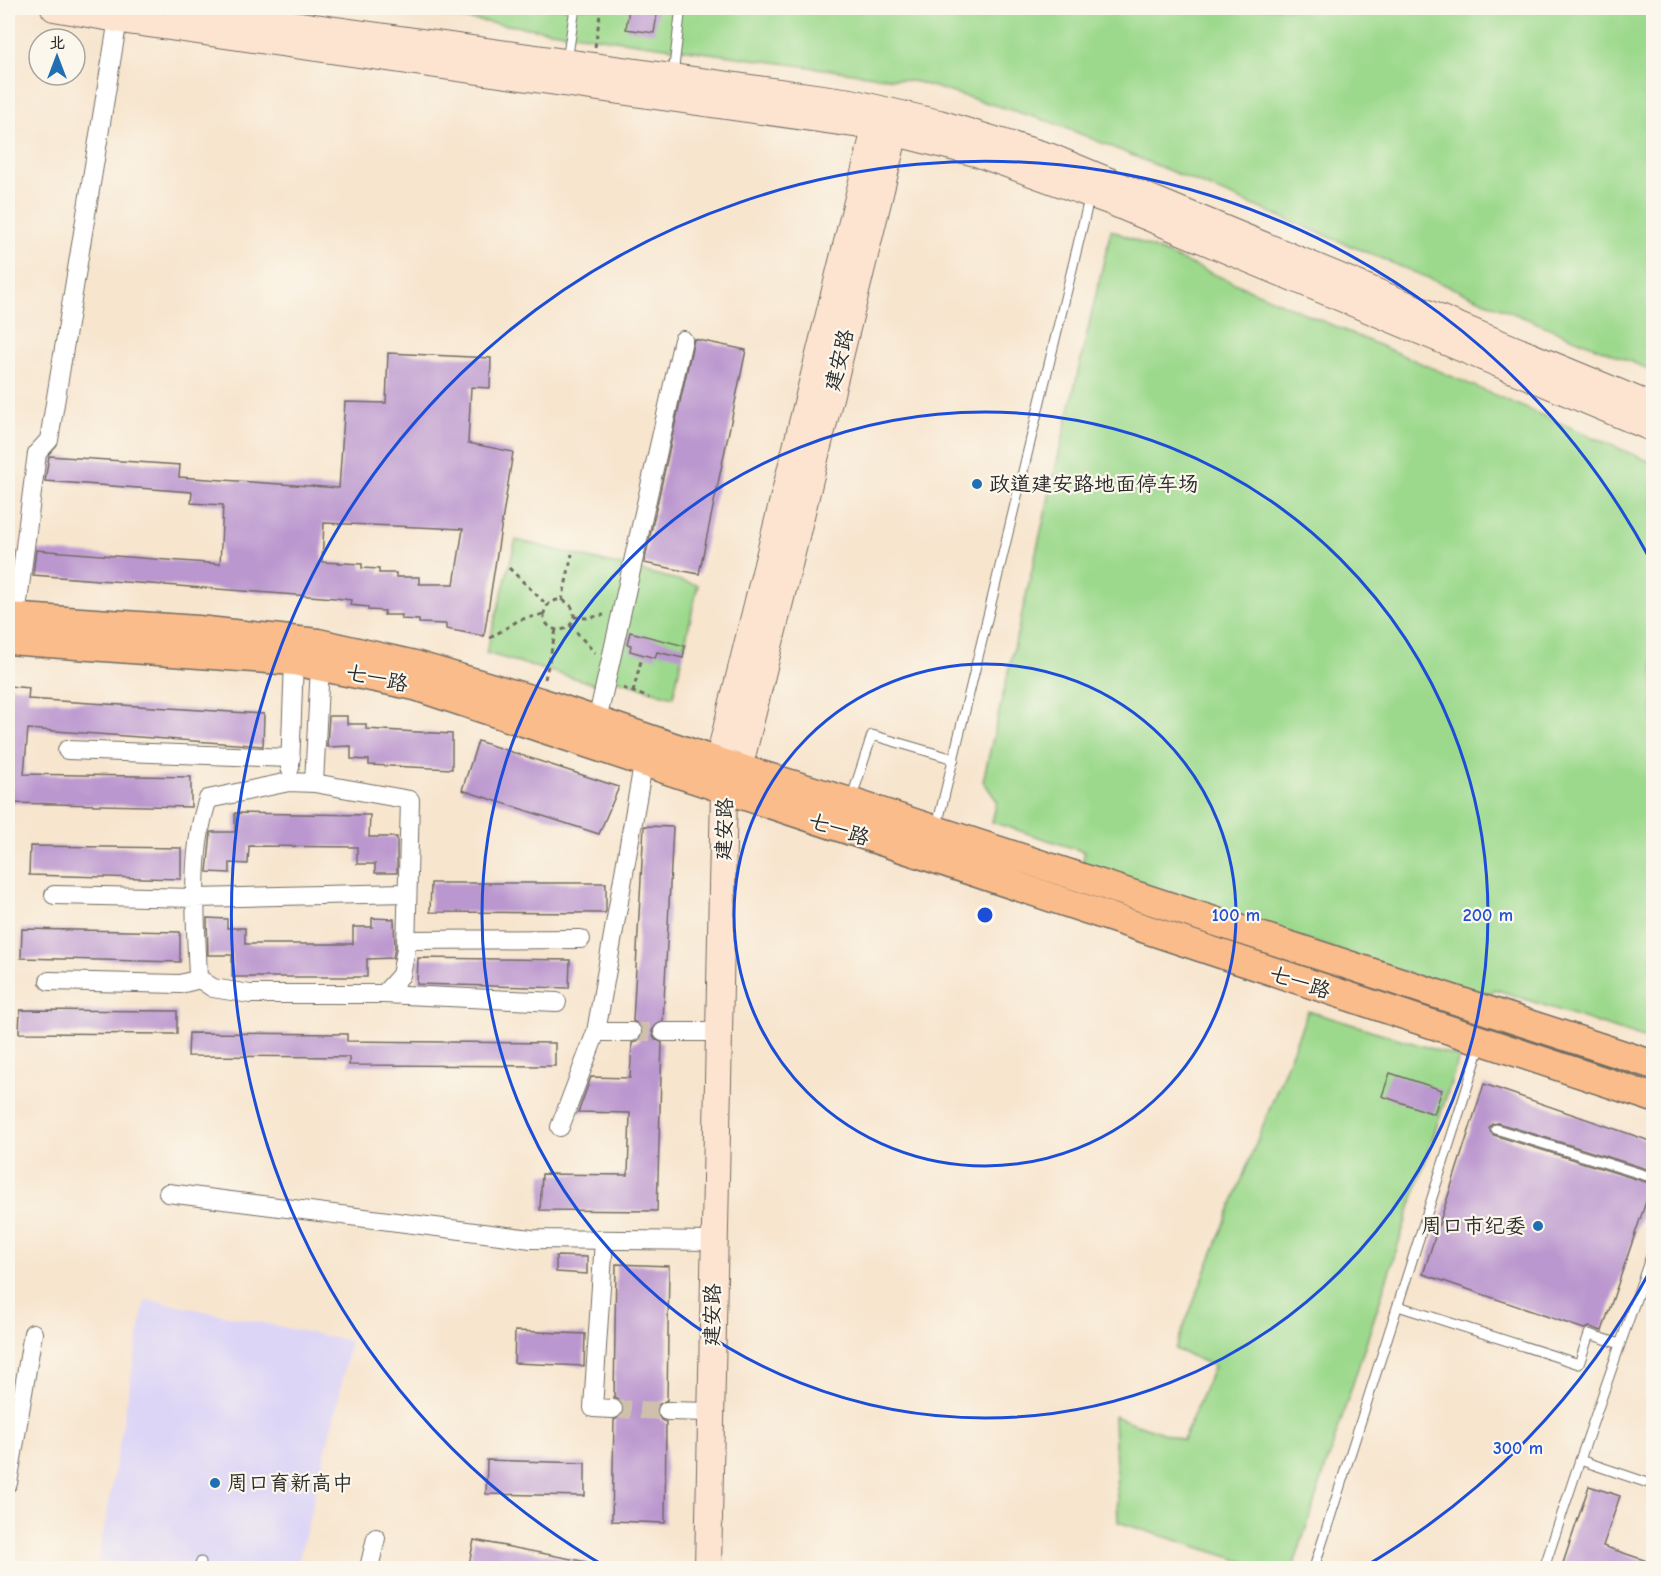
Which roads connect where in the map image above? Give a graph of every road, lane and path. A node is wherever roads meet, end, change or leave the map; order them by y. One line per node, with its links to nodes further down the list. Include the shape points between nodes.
1 (54, 8): 6 (main road)
2 (178, 8): 7 (main road)
3 (575, 8): 7 (lane)
4 (601, 8): 7 (path)
5 (680, 15): 8 (lane)
6 (118, 19): 9 (main road); 21 (street, via 49,440 37,453)
7 (579, 65): 8 (main road)
8 (672, 78): 9 (main road, via 851,102)
9 (887, 121): 10 (main road); 12 (main road, via 939,123 1051,157); 36 (main road, 建安路)
10 (1090, 195): 13 (main road); 34 (lane)
11 (683, 340): 18 (street)
12 (1653, 407)
13 (1653, 429)
14 (572, 554): 16 (path)
15 (509, 568): 17 (path)
16 (562, 601): 17 (path); 20 (path, via 569,604)
17 (548, 606): 19 (path)
18 (622, 609): 20 (path, via 600,617); 27 (street)
19 (544, 614): 23 (path, via 549,626); 24 (path, via 519,620)
20 (574, 617): 22 (path)
21 (10, 625): 26 (main road, 七一路); 30 (main road, 七一路, via 198,630 318,642 415,664)
22 (570, 625): 23 (path); 27 (path, via 594,651)
23 (556, 630): 30 (path)
24 (490, 638)
25 (642, 657): 28 (path)
26 (307, 663): 33 (street); 36 (main road, 七一路, via 415,686); 38 (street)
27 (606, 682): 28 (path); 31 (street)
28 (633, 692): 29 (path)
29 (649, 698)
30 (540, 702): 31 (main road, 七一路)
31 (597, 722): 36 (main road, 七一路)
32 (67, 750): 33 (street)
33 (291, 758): 37 (street)
34 (954, 759): 39 (lane, via 872,735); 40 (lane)
35 (643, 765): 50 (street)
36 (727, 774): 39 (main road, 七一路); 53 (main road, 建安路); 54 (main road, 七一路)
37 (290, 782): 38 (street); 43 (street, via 208,799 201,821)
38 (314, 783): 41 (street, via 410,800)
39 (850, 802): 40 (main road, 七一路)
40 (936, 831): 55 (main road, 七一路)
41 (406, 893): 43 (street); 45 (street)
42 (54, 895): 43 (street)
43 (195, 898): 46 (street)
44 (581, 939): 45 (street)
45 (406, 940): 48 (street, via 401,975)
46 (200, 979): 47 (street, via 180,984); 48 (street, via 213,988 250,994)
47 (49, 981)
48 (384, 994): 49 (street)
49 (556, 1002)
50 (596, 1032): 51 (street); 57 (street)
51 (632, 1032)
52 (663, 1032): 53 (street)
53 (718, 1032): 62 (main road, 建安路)
54 (1482, 1042): 56 (main road, 七一路); 64 (lane)
55 (1653, 1065)
56 (1653, 1098)
57 (560, 1127)
58 (1497, 1129): 59 (lane)
59 (1653, 1179)
60 (168, 1193): 61 (street, via 531,1239)
61 (604, 1240): 62 (street); 67 (street, via 593,1408)
62 (714, 1242): 69 (main road, 建安路)
63 (1653, 1247): 66 (lane)
64 (1398, 1306): 66 (lane, via 1579,1364 1589,1334); 76 (lane)
65 (33, 1333): 71 (street)
66 (1620, 1344): 70 (lane)
67 (613, 1409)
68 (667, 1411): 69 (street)
69 (710, 1412): 75 (main road, 建安路)
70 (1580, 1460): 72 (lane); 77 (lane)
71 (8, 1483)
72 (1653, 1485)
73 (376, 1538): 74 (street)
74 (369, 1569)
75 (708, 1569)
76 (1314, 1569)
77 (1544, 1569)

